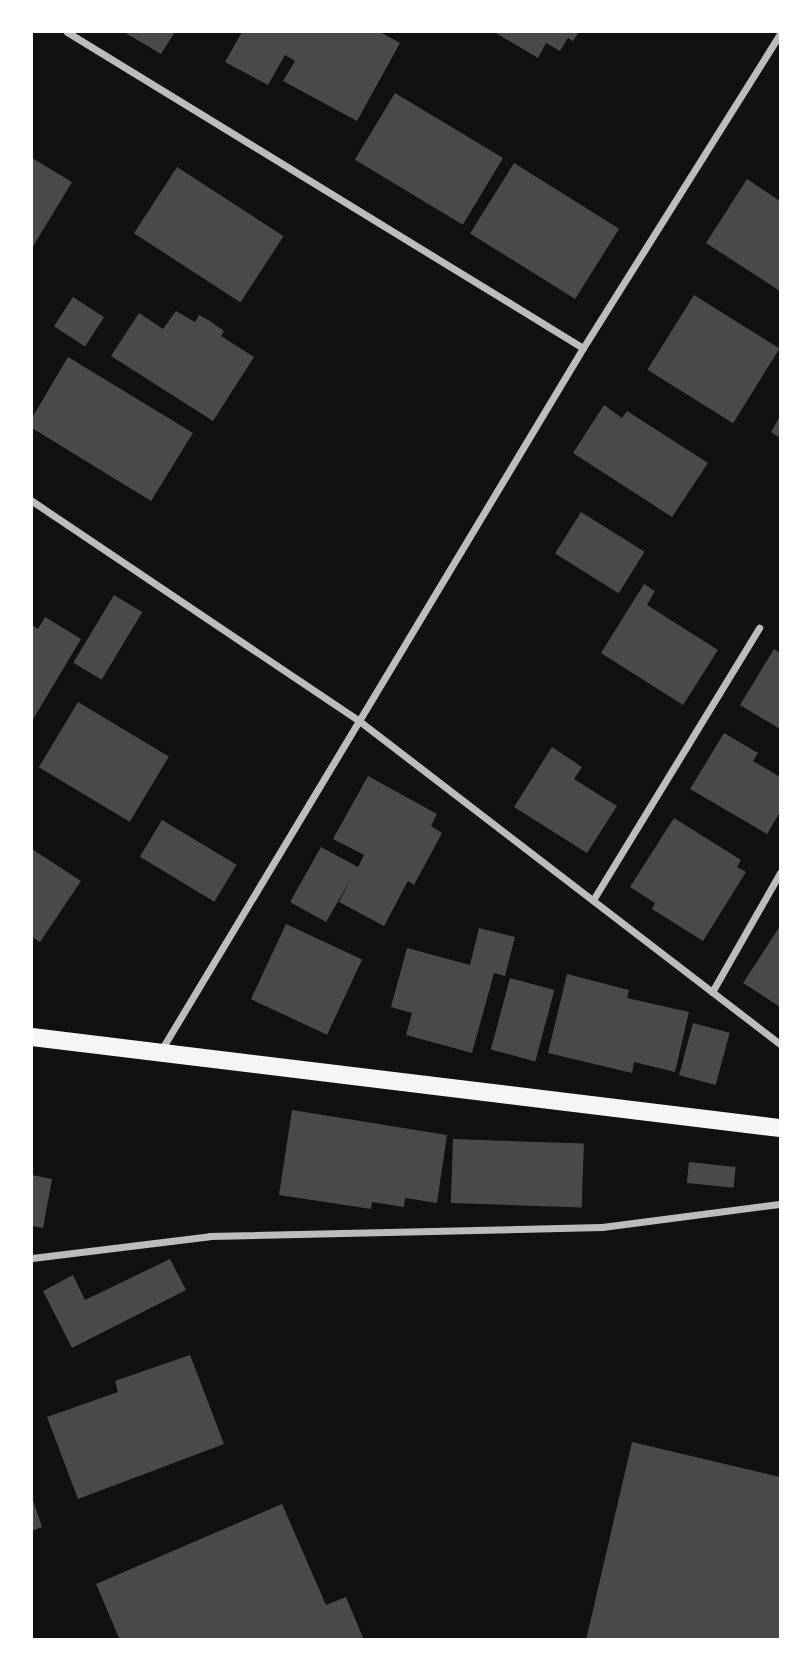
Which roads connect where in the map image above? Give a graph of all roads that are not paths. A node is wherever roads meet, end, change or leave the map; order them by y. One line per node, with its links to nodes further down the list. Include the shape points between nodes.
1 (67, 32): 3 (street)
2 (780, 34): 3 (street)
3 (583, 348): 6 (street)
4 (32, 501): 6 (street)
5 (759, 628): 8 (street)
6 (358, 720): 8 (street); 12 (street)
7 (780, 873): 9 (street)
8 (593, 900): 9 (street)
9 (712, 992): 11 (street)
10 (32, 1037): 12 (main road)
11 (780, 1044)
12 (160, 1053): 13 (main road)
13 (780, 1128)
14 (780, 1204): 15 (street, via 602,1227 211,1236)
15 (32, 1258)

